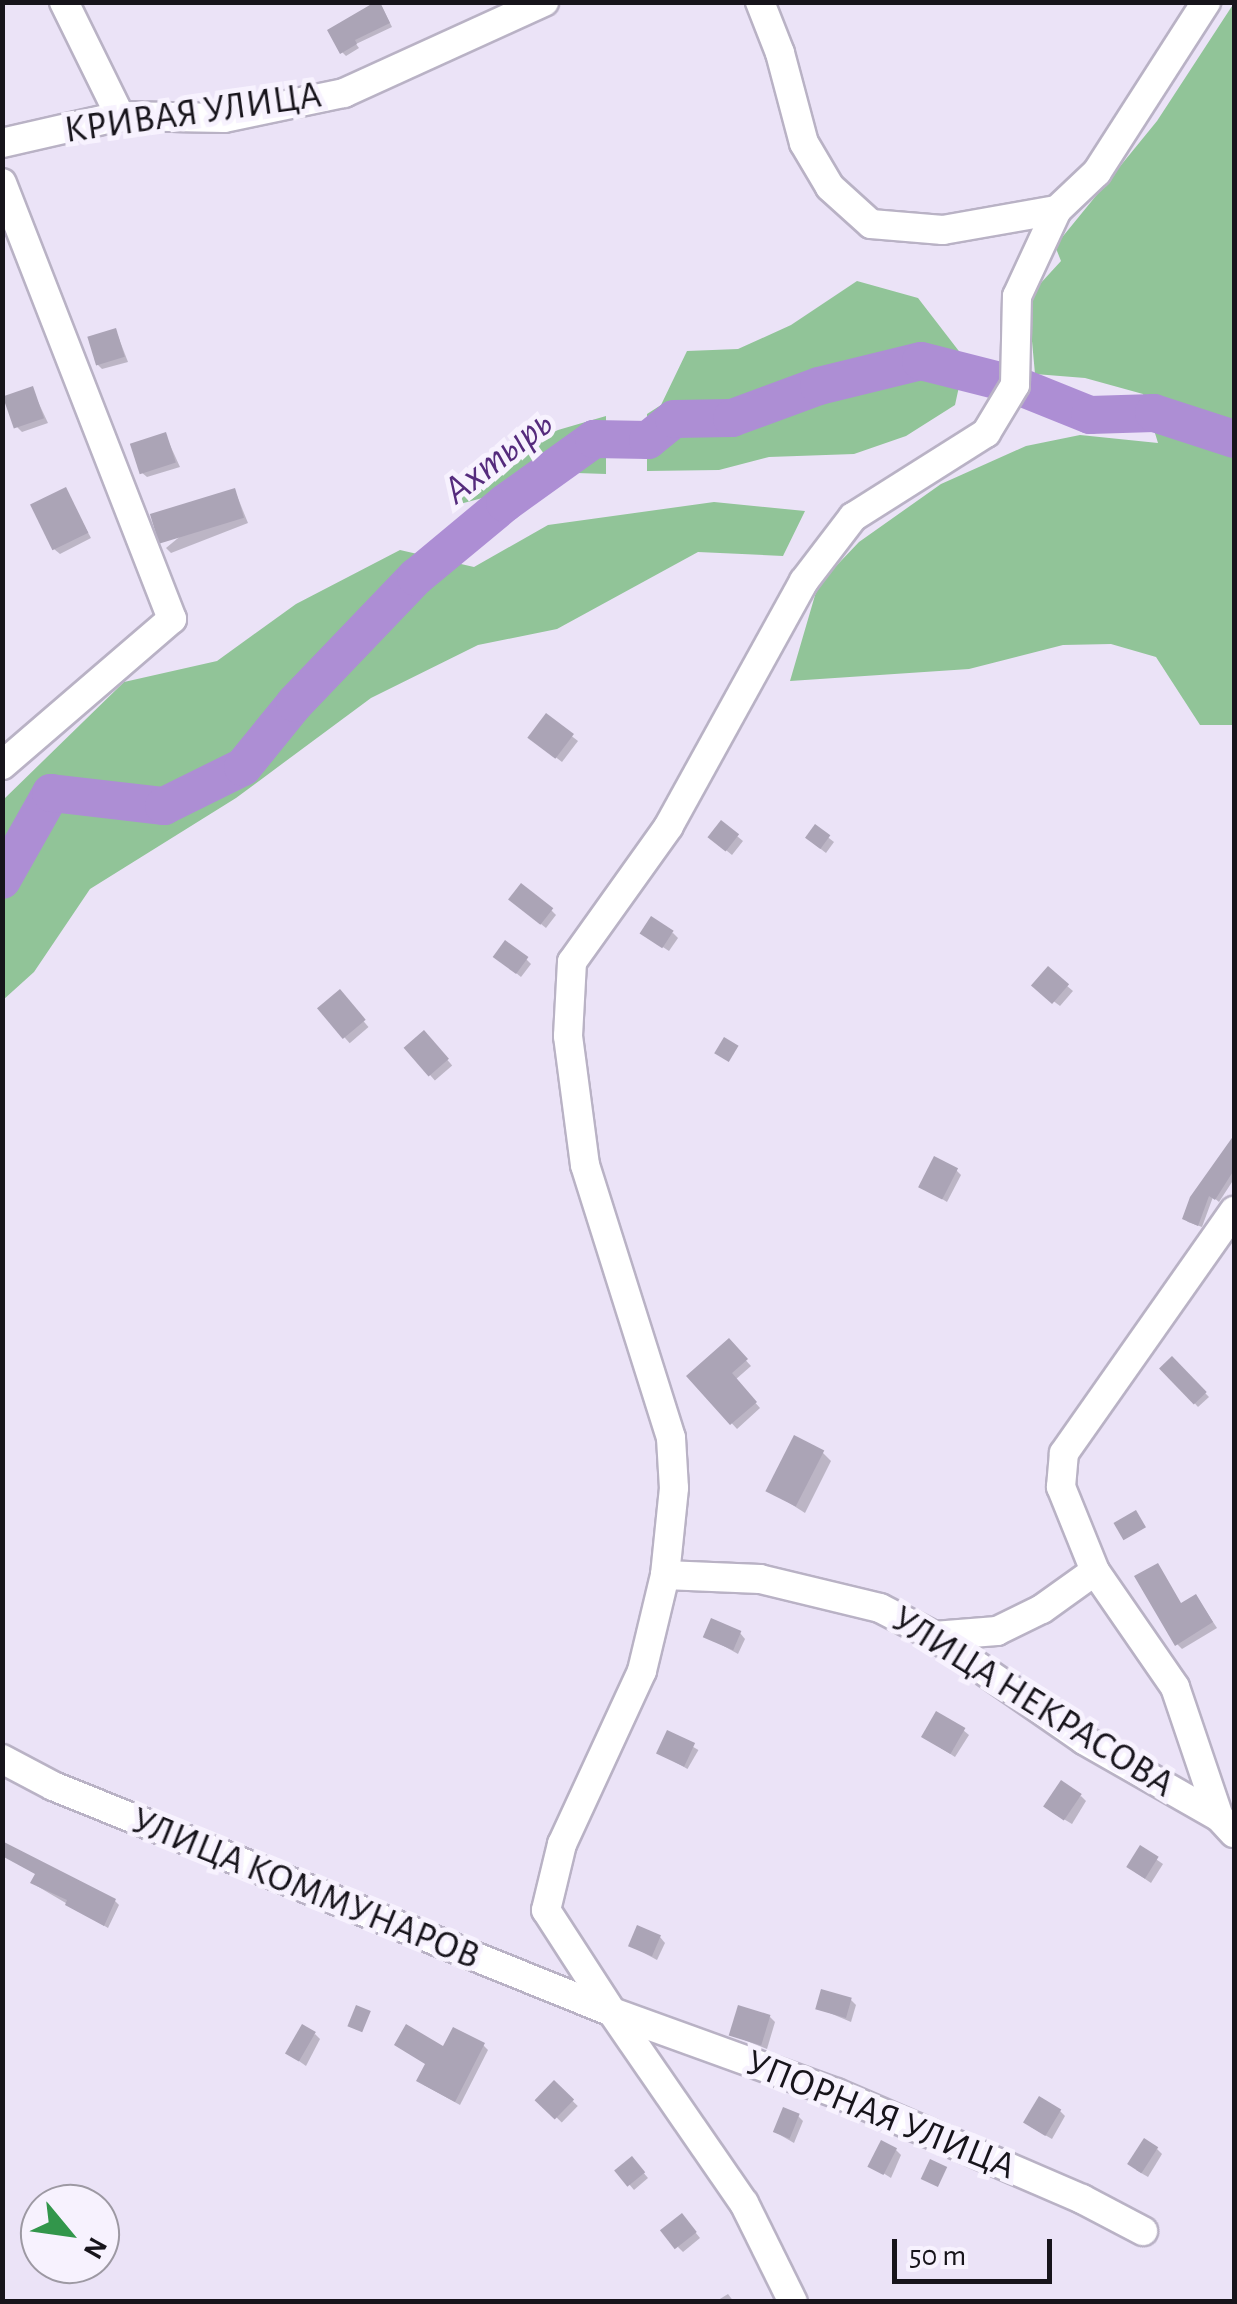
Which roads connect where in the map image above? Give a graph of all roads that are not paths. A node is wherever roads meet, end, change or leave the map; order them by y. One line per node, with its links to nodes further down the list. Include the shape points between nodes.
1 (64, 2): 5 (street)
2 (544, 2): 5 (street, КРИВАЯ УЛИЦА, via 344,93 224,118)
3 (760, 2): 8 (street, via 804,144 830,187 872,224 943,230)
4 (1206, 2): 8 (street, via 1097,172)
5 (120, 116): 6 (street, КРИВАЯ УЛИЦА)
6 (2, 143)
7 (2, 183): 9 (street, via 172,619)
8 (1057, 210): 12 (street, via 1017,296 1015,385 986,433 853,517 804,581 670,826 572,962 568,1036 585,1165 671,1438 674,1488)
9 (2, 765)
10 (1234, 1210): 11 (street, УЛИЦА НЕКРАСОВА, via 1064,1453 1061,1488)
11 (1095, 1571): 13 (street, via 998,1631); 15 (street, УЛИЦА НЕКРАСОВА, via 1175,1687)
12 (665, 1575): 13 (street, УЛИЦА НЕКРАСОВА, via 760,1579 880,1608); 16 (street, via 642,1670 562,1844 546,1910)
13 (934, 1636): 15 (street, УЛИЦА НЕКРАСОВА, via 1084,1740)
14 (2, 1760): 16 (street, УЛИЦА КОММУНАРОВ)
15 (1226, 1825)
16 (612, 2012): 17 (street, УПОРНАЯ УЛИЦА, via 836,2093); 18 (street, via 744,2203)
17 (1144, 2232)
18 (792, 2302)

